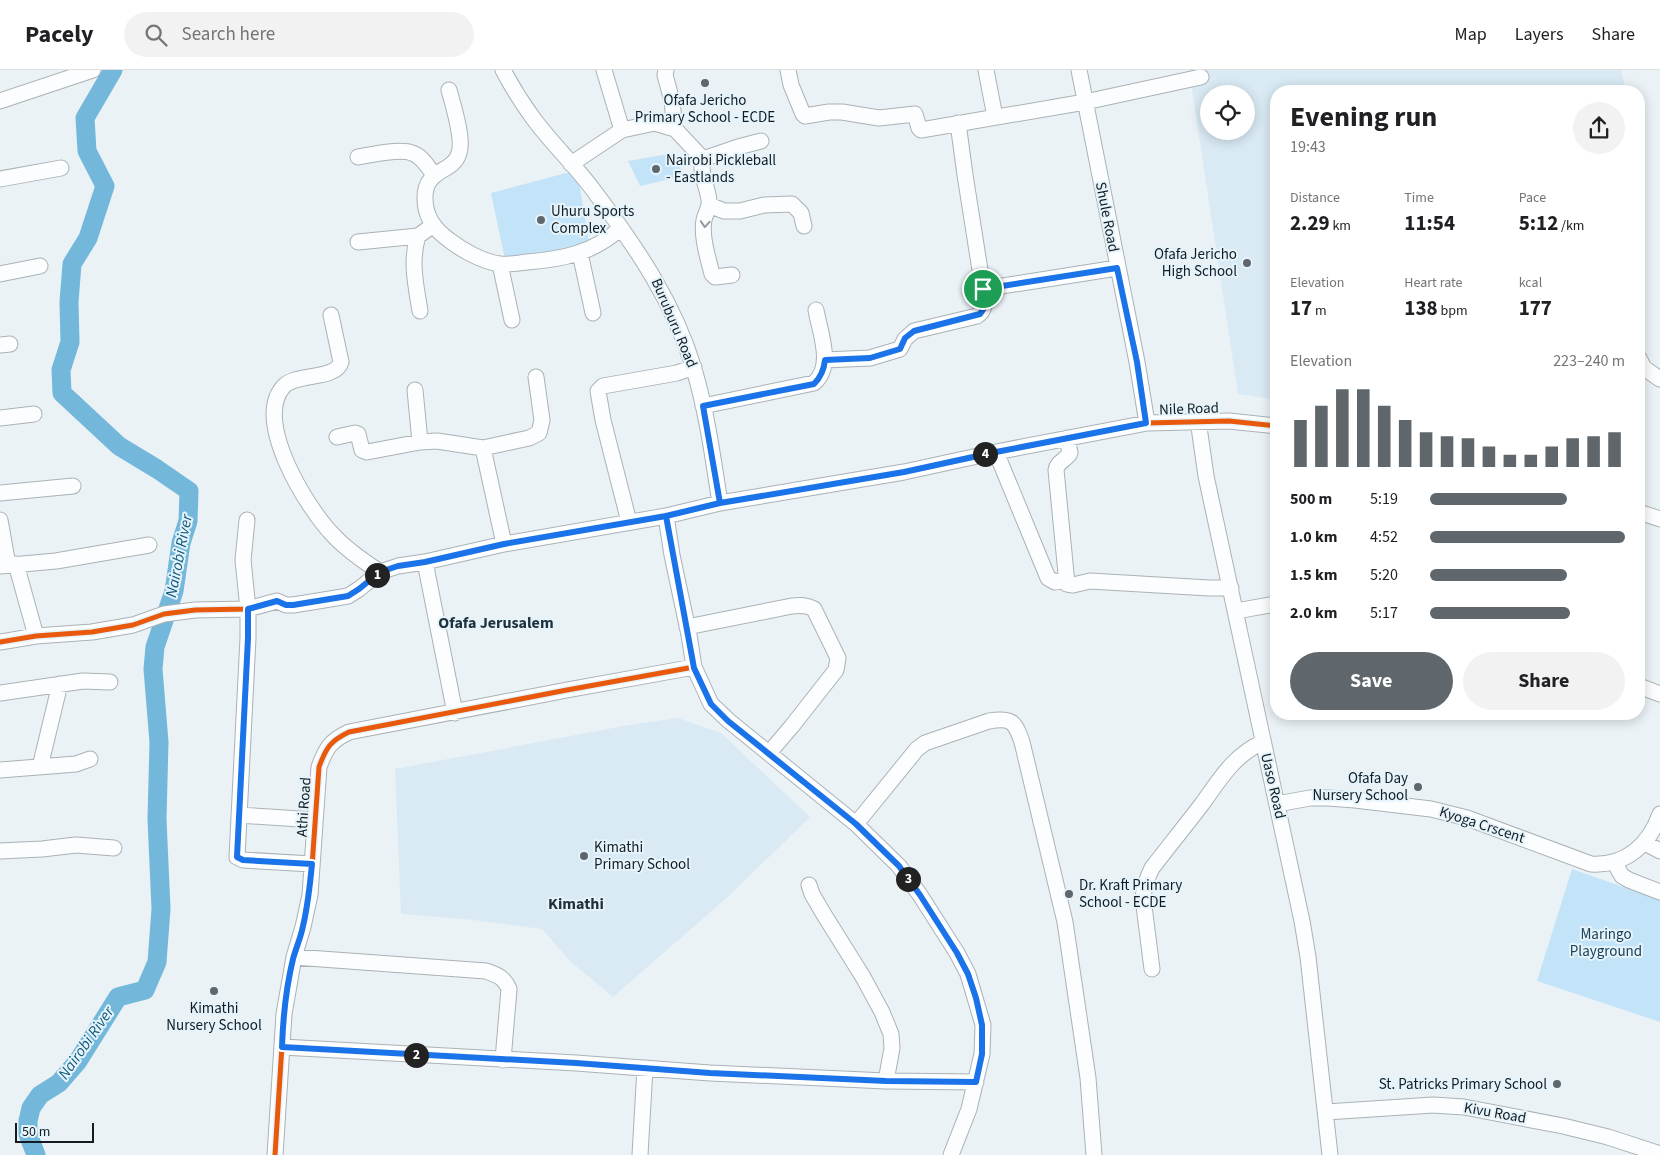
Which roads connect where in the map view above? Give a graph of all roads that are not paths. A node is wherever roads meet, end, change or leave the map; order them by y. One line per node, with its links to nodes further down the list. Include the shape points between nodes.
1 (93, 70): 10 (street)
2 (503, 70): 19 (street, Buruburu Road, via 534,119)
3 (604, 70): 15 (street)
4 (666, 70): 14 (street)
5 (788, 70): 13 (street, via 791,85 806,116 829,112 879,118 915,114 919,130)
6 (986, 70): 12 (street)
7 (1079, 70): 11 (street, Shule Road)
8 (1201, 77): 11 (street)
9 (449, 90): 21 (street, via 461,147 454,162)
10 (0, 101)
11 (1085, 102): 12 (street); 32 (street, Shule Road)
12 (995, 117): 13 (street)
13 (958, 123): 35 (street)
14 (675, 129): 15 (street, via 655,123); 18 (street)
15 (622, 130): 19 (street)
16 (761, 141): 18 (street)
17 (358, 157): 21 (street, via 411,152 424,161)
18 (703, 159): 23 (street, via 702,170)
19 (571, 164): 26 (street, Buruburu Road)
20 (61, 168): 22 (street)
21 (434, 175): 24 (street, via 424,198)
22 (0, 179)
23 (710, 205): 25 (street, via 724,211 740,211 764,205 792,204 801,213); 34 (street, one-way to 34, via 704,230 712,274 715,278)
24 (432, 226): 27 (street); 30 (street, via 456,246)
25 (804, 226)
26 (621, 228): 29 (street, via 608,240); 42 (street, Buruburu Road, via 667,302)
27 (418, 236): 28 (street); 37 (street, via 413,262)
28 (358, 242)
29 (580, 253): 30 (street, via 550,260); 38 (street)
30 (500, 264): 40 (street)
31 (40, 266): 33 (street)
32 (1117, 268): 35 (street); 51 (street, Shule Road)
33 (0, 274)
34 (732, 275)
35 (983, 289): 41 (street, via 984,308 977,316 914,331 905,338 900,349 886,354)
36 (816, 310): 41 (street)
37 (420, 311)
38 (592, 313)
39 (331, 315): 71 (street, via 341,366 291,380 284,386 275,403 277,434 291,474 309,505 354,556)
40 (512, 320)
41 (825, 360): 47 (street, via 814,384)
42 (694, 367): 47 (street, Buruburu Road); 66 (street, via 603,386 598,391 602,420)
43 (1645, 369): 45 (street)
44 (536, 377): 56 (street, via 542,420 539,433)
45 (1660, 379)
46 (415, 390): 55 (street)
47 (703, 406): 60 (street, Buruburu Road)
48 (34, 414): 49 (street)
49 (0, 418)
50 (1198, 420): 51 (street, Nile Road); 52 (street, Nile Road); 73 (street, Uaso Road, via 1206,476)
51 (1146, 423): 54 (street, Nile Road)
52 (1270, 425)
53 (337, 437): 55 (street, via 358,434 362,450 367,452)
54 (1067, 438): 57 (street, Nile Road); 72 (street, via 1070,453 1056,470)
55 (420, 442): 56 (street, via 437,441)
56 (483, 448): 67 (street)
57 (996, 452): 60 (street, Nile Road, via 904,472); 72 (street, via 1048,578 1055,582)
58 (73, 486): 59 (street)
59 (0, 493)
60 (720, 503): 62 (street, Nile Road)
61 (1645, 514): 63 (street)
62 (666, 516): 66 (street, Nile Road); 77 (street)
63 (1660, 519)
64 (0, 520): 70 (street)
65 (247, 520): 75 (street, via 243,560)
66 (629, 522): 67 (street, Nile Road)
67 (504, 544): 69 (street, Nile Road)
68 (149, 545): 70 (street, via 56,561)
69 (425, 562): 71 (street, Nile Road); 86 (street)
70 (8, 565): 78 (street)
71 (380, 572): 75 (street, via 348,596 293,605 277,601)
72 (1066, 580): 73 (street, via 1069,586 1090,581)
73 (1231, 588): 76 (street, Uaso Road)
74 (1270, 605): 76 (street)
75 (248, 609): 78 (street, via 195,610 164,614 133,625 92,632); 94 (street)
76 (1236, 611): 87 (street, Uaso Road)
77 (687, 626): 80 (street); 88 (street, via 792,606 808,606 814,610 838,658 836,670)
78 (36, 636): 79 (street)
79 (0, 642)
80 (694, 668): 86 (street, Athi Road); 88 (street, via 711,704)
81 (110, 682): 82 (street)
82 (60, 684): 84 (street); 90 (street)
83 (1645, 688): 85 (street)
84 (0, 693)
85 (1660, 694)
86 (455, 712): 95 (street, Athi Road, via 349,732 335,739 324,752 319,767)
87 (1263, 742): 92 (street, Uaso Road); 106 (street, via 1250,748 1223,775 1147,878 1143,898)
88 (769, 753): 96 (street)
89 (90, 759): 90 (street, via 76,764)
90 (40, 767): 91 (street)
91 (0, 770)
92 (1277, 804): 101 (street, Kyoga Crscent, via 1328,798 1430,809 1467,818 1591,864); 112 (street, Uaso Road, via 1308,958)
93 (1660, 814): 97 (street, Kyoga Crscent)
94 (239, 815): 95 (street); 102 (street, via 239,859)
95 (315, 820): 102 (street, Athi Road)
96 (856, 824): 111 (street, via 899,866 968,974 982,1025 982,1054); 117 (street, via 925,743 994,720 1008,720 1016,725 1065,922 1088,1078)
97 (1645, 842): 100 (street); 101 (street, Kyoga Crscent, via 1625,858)
98 (114, 848): 99 (street, via 76,845)
99 (0, 851)
100 (1660, 851)
101 (1614, 862): 104 (street, via 1622,876)
102 (312, 864): 105 (street, Athi Road, via 310,895)
103 (809, 885): 110 (street, via 882,1012 892,1048)
104 (1660, 892)
105 (294, 957): 107 (street, Athi Road); 108 (street, via 486,971 499,976 509,989)
106 (1152, 969)
107 (282, 1047): 108 (street); 114 (street, Athi Road)
108 (503, 1060): 109 (street)
109 (646, 1068): 110 (street); 115 (street)
110 (886, 1081): 111 (street)
111 (976, 1082): 116 (street, via 970,1109)
112 (1326, 1112): 113 (street, Kivu Road, via 1433,1105 1464,1107 1563,1126); 118 (street, Uaso Road)
113 (1660, 1154)
114 (275, 1155)
115 (640, 1155)
116 (951, 1155)
117 (1094, 1155)
118 (1330, 1155)

